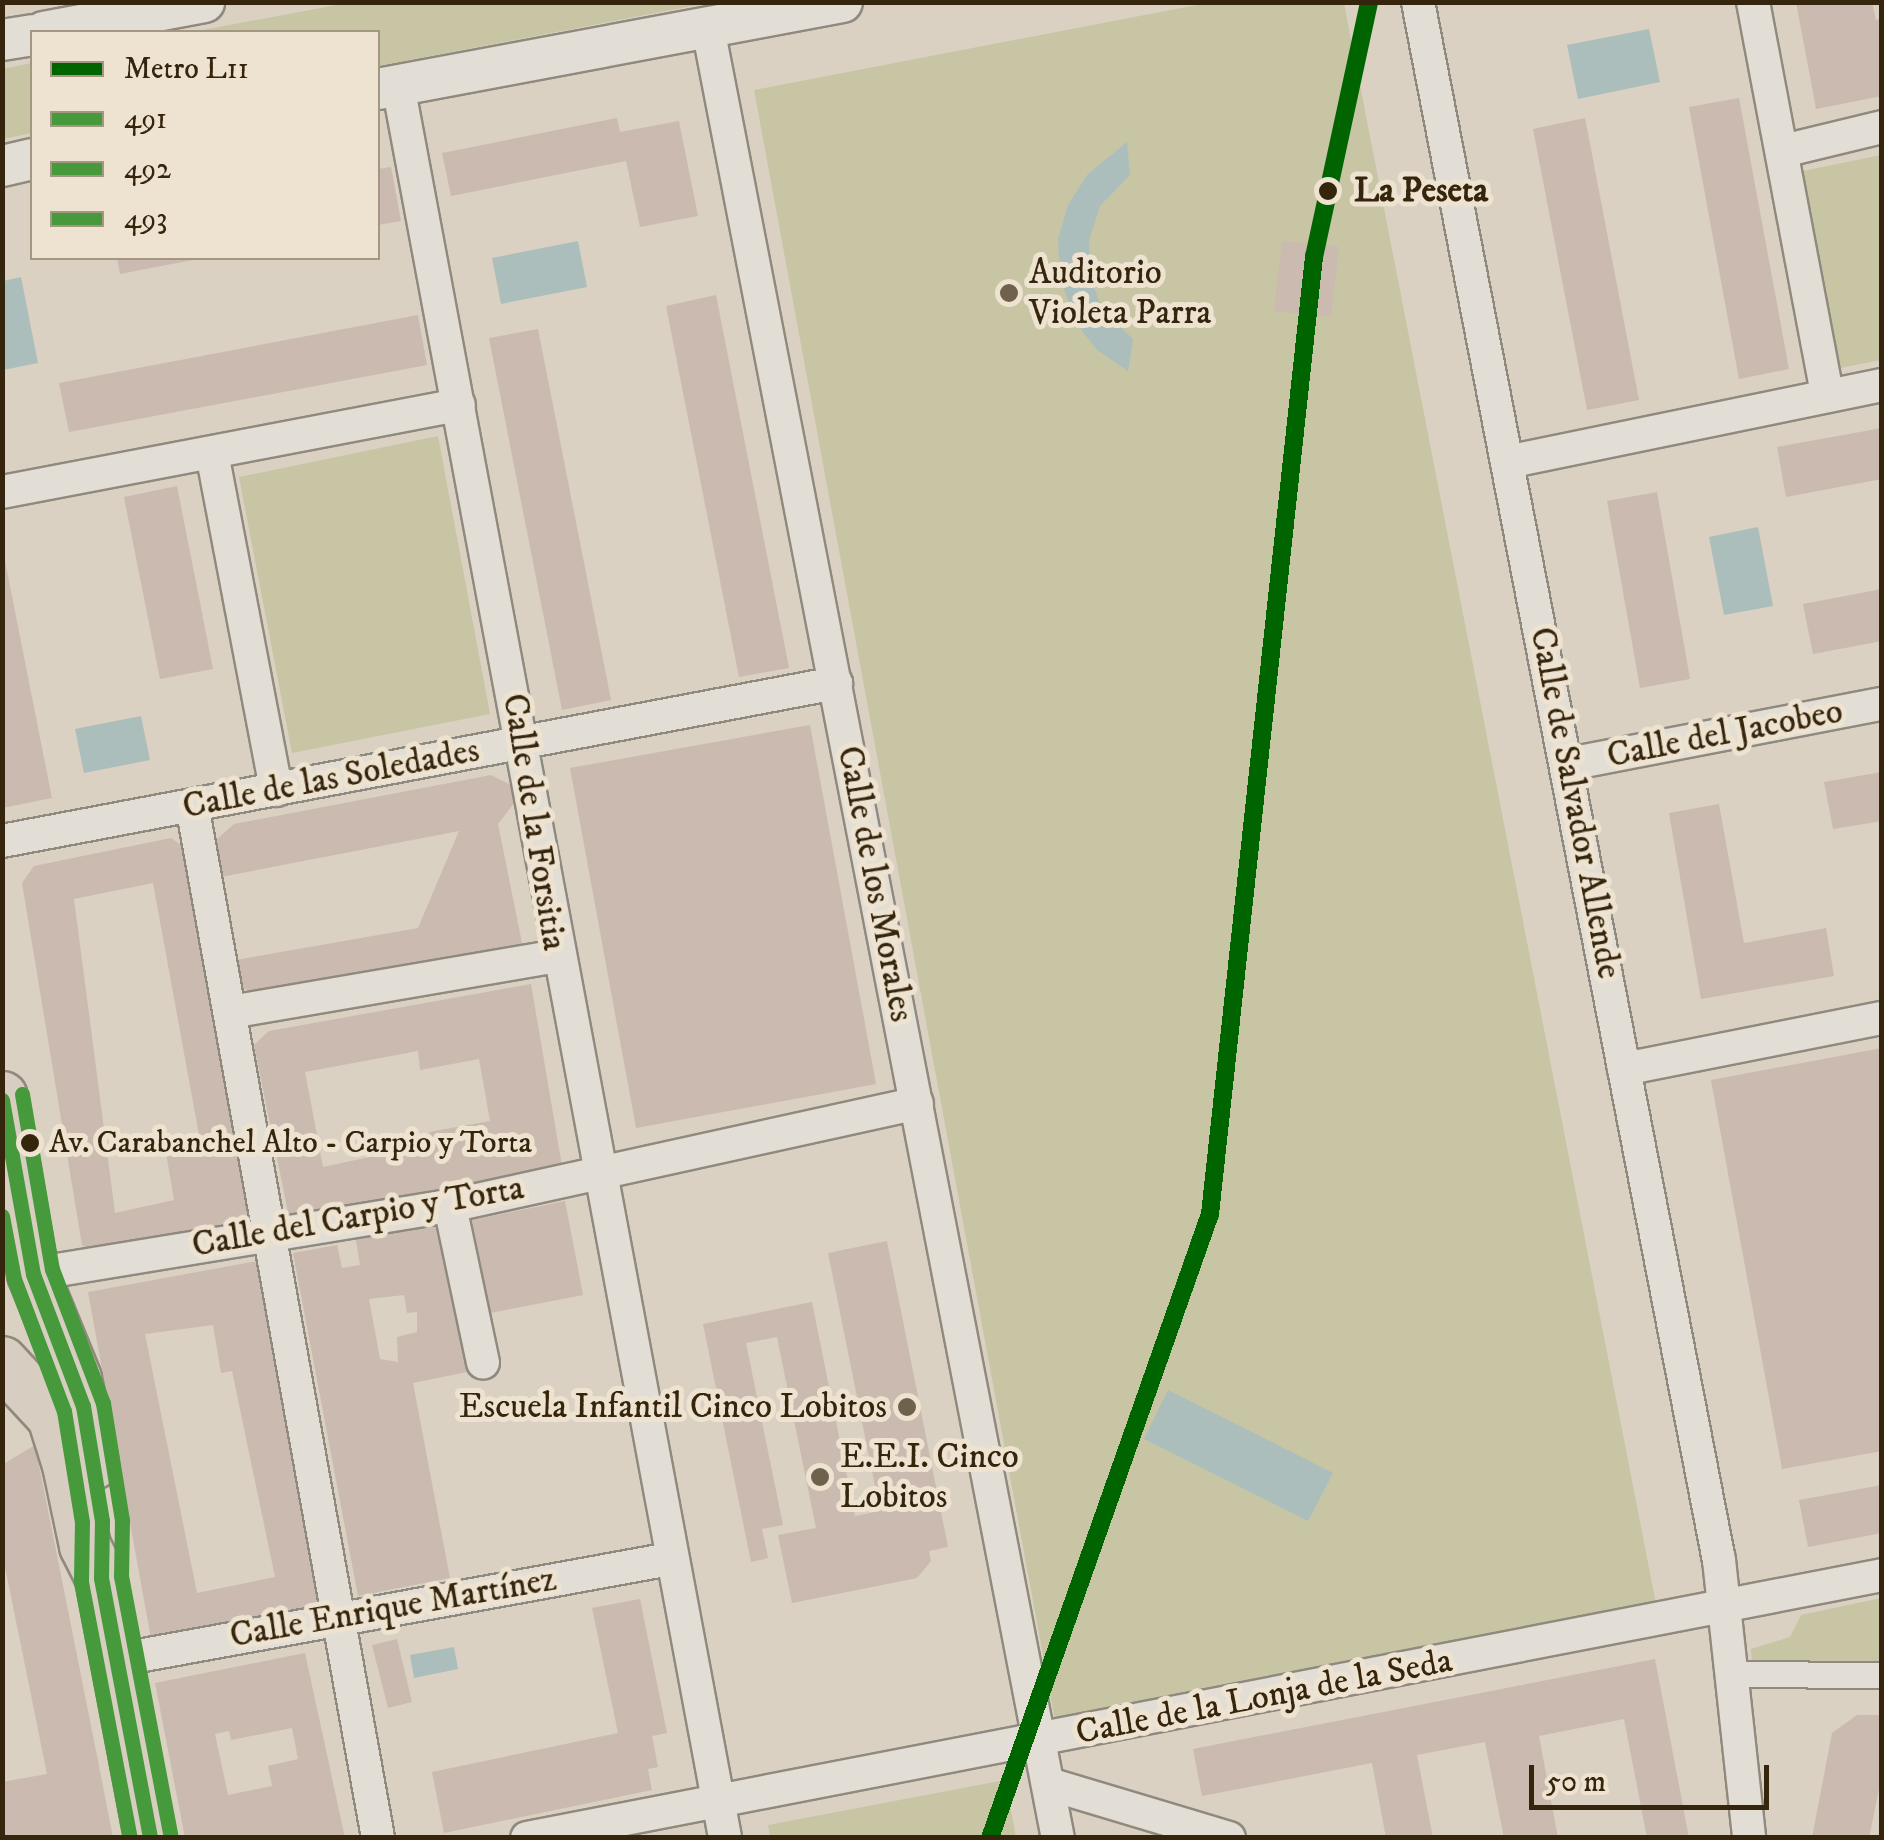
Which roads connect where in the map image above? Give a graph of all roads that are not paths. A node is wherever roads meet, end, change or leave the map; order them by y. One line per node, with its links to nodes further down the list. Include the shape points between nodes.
1 (204, 2): 6 (street)
2 (842, 2): 5 (street)
3 (1418, 2): 18 (street, Calle de Salvador Allende)
4 (1753, 2): 11 (street)
5 (708, 28): 9 (street); 20 (street, Calle de los Morales)
6 (55, 30)
7 (30, 35): 8 (street)
8 (2, 40)
9 (388, 87): 16 (street, Calle de la Forsitia)
10 (1882, 127): 11 (street)
11 (1783, 151): 15 (street)
12 (30, 160): 13 (street)
13 (2, 166)
14 (1882, 385): 15 (street)
15 (1828, 393): 18 (street)
16 (459, 406): 17 (street); 22 (street, Calle de la Forsitia)
17 (212, 453): 19 (street); 24 (street)
18 (1507, 462): 23 (street, Calle de Salvador Allende)
19 (2, 492)
20 (836, 683): 22 (street, Calle de las Soledades); 32 (street, Calle de los Morales)
21 (1882, 704): 23 (street, Calle del Jacobeo)
22 (522, 743): 24 (street, Calle de las Soledades); 27 (street, Calle de la Forsitia)
23 (1569, 764): 30 (street, Calle de Salvador Allende)
24 (276, 790): 25 (street, Calle de las Soledades)
25 (192, 806): 26 (street, Calle de las Soledades); 28 (street)
26 (2, 841)
27 (556, 956): 28 (street); 33 (street, Calle de la Forsitia)
28 (230, 1012): 35 (street)
29 (1882, 1018): 30 (street)
30 (1624, 1069): 42 (street, Calle de Salvador Allende)
31 (2, 1097): 36 (main road)
32 (917, 1103): 33 (street, Calle del Carpio y Torta); 47 (street, Calle de los Morales)
33 (596, 1172): 34 (street, Calle del Carpio y Torta); 39 (street, Calle de la Forsitia)
34 (450, 1206): 35 (street, Calle del Carpio y Torta); 38 (street)
35 (270, 1232): 36 (street, Calle del Carpio y Torta); 43 (street)
36 (33, 1274): 41 (main road, via 82,1406 102,1520)
37 (2, 1362): 41 (main road, via 53,1417 84,1546)
38 (482, 1364)
39 (670, 1559): 43 (street, Calle Enrique Martínez); 49 (street, Calle de la Forsitia)
40 (1882, 1575): 42 (street, Calle de la Lonja de la Seda)
41 (101, 1578): 44 (main road)
42 (1725, 1604): 45 (street, Calle de Salvador Allende); 47 (street, Calle de la Lonja de la Seda)
43 (340, 1615): 44 (street, Calle Enrique Martínez); 51 (street)
44 (116, 1660): 50 (main road)
45 (1735, 1674): 46 (street); 56 (street, Calle de Salvador Allende)
46 (1882, 1675)
47 (1039, 1740): 48 (street, Calle de los Morales); 49 (street, Calle de la Lonja de la Seda)
48 (1049, 1784): 54 (street, Calle de los Morales); 55 (street)
49 (718, 1800): 52 (street, Calle de la Lonja de la Seda); 53 (street, Calle de la Forsitia)
50 (150, 1838)
51 (378, 1838)
52 (527, 1838)
53 (725, 1838)
54 (1058, 1838)
55 (1229, 1838)
56 (1749, 1838)

